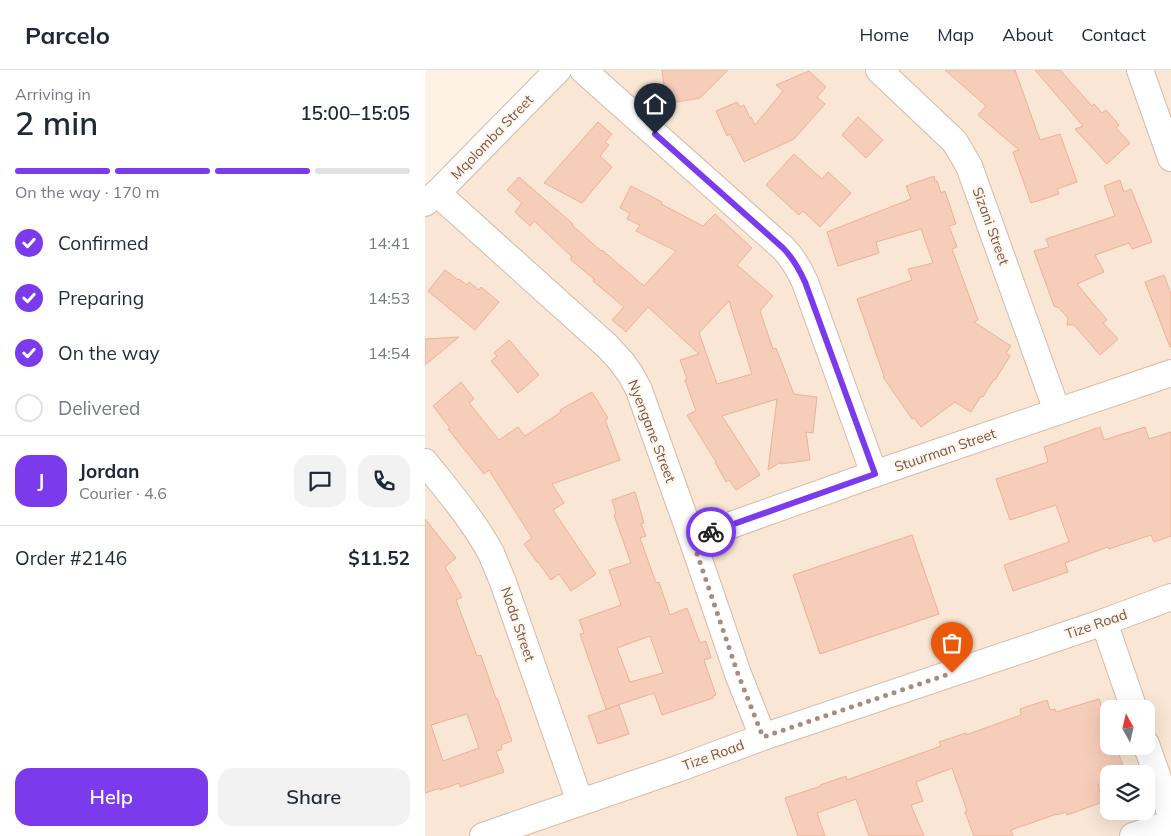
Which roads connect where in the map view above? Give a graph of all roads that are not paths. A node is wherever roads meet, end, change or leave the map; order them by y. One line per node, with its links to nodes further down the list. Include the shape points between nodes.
1 (558, 70): 6 (street, Mqolomba Street)
2 (583, 70): 10 (street, via 792,257 805,282)
3 (879, 70): 8 (street, Sizani Street, via 955,142 969,166)
4 (1140, 70): 5 (street)
5 (1171, 158)
6 (431, 198): 11 (street, Nyengane Street, via 621,361 642,399)
7 (1171, 373): 8 (street, Stuurman Street)
8 (1057, 411): 10 (street, Stuurman Street)
9 (425, 462): 17 (street, Noda Street, via 491,554)
10 (875, 474): 11 (street, Stuurman Street)
11 (692, 539): 15 (street, Nyengane Street)
12 (1171, 597): 13 (street, Tize Road)
13 (1104, 622): 14 (street); 15 (street, Tize Road)
14 (1131, 700)
15 (763, 737): 17 (street, Tize Road)
16 (1150, 755): 18 (street)
17 (580, 802): 20 (street, Tize Road)
18 (1171, 815)
19 (1171, 822): 21 (street)
20 (483, 836)
21 (1133, 836)

